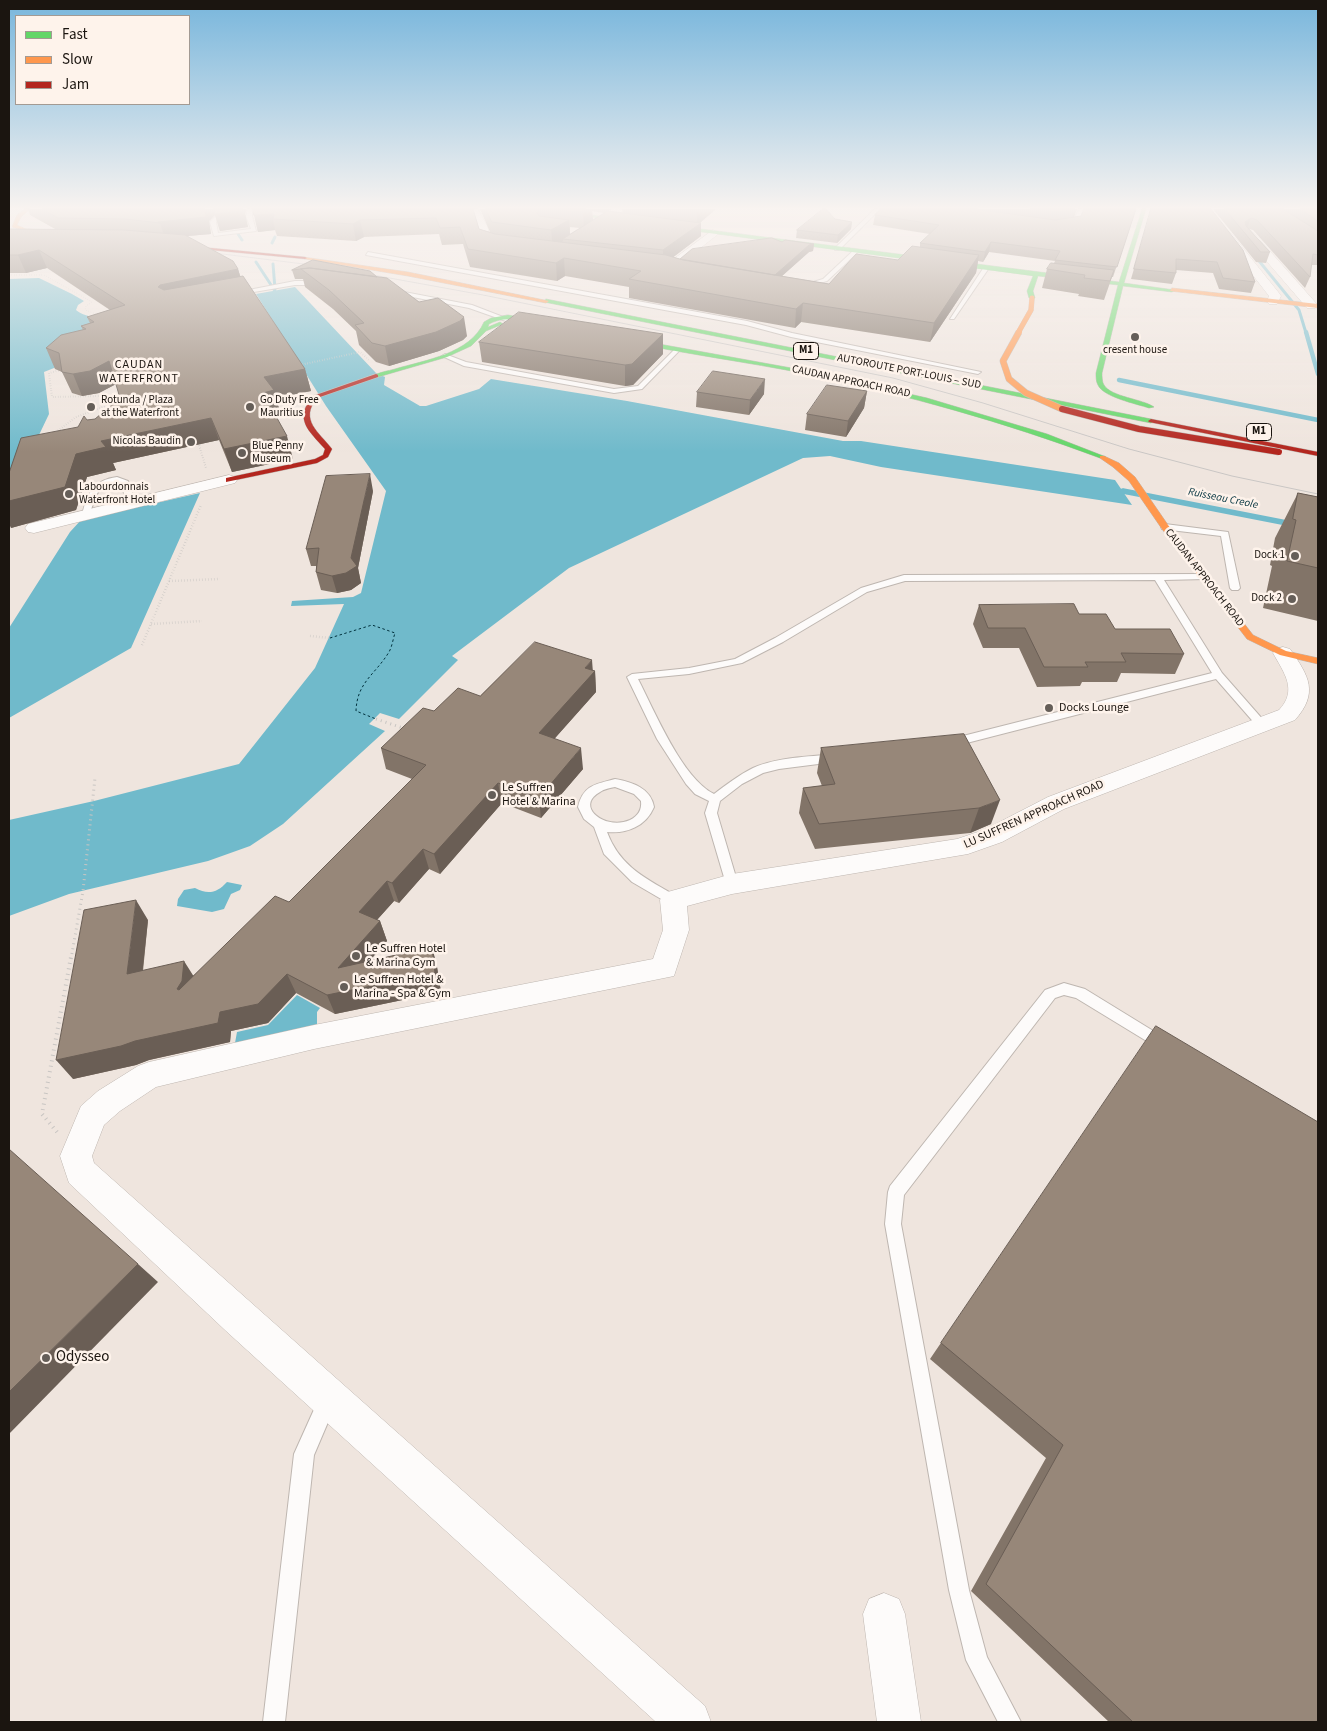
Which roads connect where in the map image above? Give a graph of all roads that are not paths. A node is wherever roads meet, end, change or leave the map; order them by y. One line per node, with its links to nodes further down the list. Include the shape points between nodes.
1 (256, 290): 12 (lane)
2 (493, 290): 23 (main road, AUTOROUTE PORT-LOUIS – SUD / M1)
3 (540, 290): 22 (main road, AUTOROUTE PORT-LOUIS – SUD / M1)
4 (565, 290): 24 (lane, via 747,323 791,335)
5 (971, 290): 16 (lane)
6 (1030, 290): 29 (main road, bridge, via 1032,310 1003,361 1006,375 1021,390 1046,404 1099,421)
7 (1119, 290): 26 (main road, via 1098,375 1099,384 1114,395 1156,408)
8 (1164, 290): 13 (main road)
9 (1270, 290): 13 (street)
10 (1300, 290): 14 (street)
11 (391, 292): 15 (lane, via 470,306)
12 (226, 295)
13 (1276, 302): 14 (main road)
14 (1314, 305)
15 (497, 316): 17 (lane); 17 (main road, via 553,327); 18 (main road, via 486,324)
16 (952, 318)
17 (514, 322): 18 (main road)
18 (484, 330): 21 (main road, via 469,344)
19 (617, 339): 20 (main road, CAUDAN APPROACH ROAD)
20 (678, 349): 21 (lane, via 640,388 628,391 464,364); 34 (main road, CAUDAN APPROACH ROAD, via 855,382 970,411 1103,457 1126,473)
21 (445, 356): 31 (main road, via 322,394 306,404 304,412 307,422 329,449 326,456)
22 (909, 363): 24 (main road); 27 (main road, AUTOROUTE PORT-LOUIS – SUD / M1)
23 (894, 369): 28 (main road, AUTOROUTE PORT-LOUIS – SUD / M1); 30 (main road, via 1104,430)
24 (988, 374): 25 (main road)
25 (1037, 384)
26 (1095, 396)
27 (1318, 443)
28 (1318, 454)
29 (1318, 460)
30 (1290, 462)
31 (229, 480): 32 (street)
32 (132, 504): 33 (street); 33 (lane, via 124,481 109,480 95,488)
33 (86, 515): 35 (street)
34 (1165, 527): 37 (main road, CAUDAN APPROACH ROAD); 38 (lane, via 1225,534)
35 (34, 528)
36 (1158, 577): 37 (lane); 41 (lane); 45 (lane, via 904,578 864,590 738,661 689,671 632,677 663,739 690,781 699,791)
37 (1203, 577): 39 (main road, CAUDAN APPROACH ROAD, via 1250,637)
38 (1234, 588)
39 (1283, 653): 40 (main road, CAUDAN APPROACH ROAD); 42 (street, LU SUFFREN APPROACH ROAD, via 1301,696 1287,715)
40 (1318, 661)
41 (1218, 675): 42 (lane); 43 (lane)
42 (1261, 724): 47 (street, LU SUFFREN APPROACH ROAD, via 1056,803 993,836 959,848)
43 (941, 744)
44 (845, 756): 45 (lane, via 759,770)
45 (714, 799): 47 (lane, via 711,813)
46 (599, 825): 46 (lane, via 591,821 584,808 584,801 595,789 625,784 634,787 646,799 645,814 630,825 609,828); 48 (lane, via 608,850 636,879)
47 (732, 884): 48 (street, LU SUFFREN APPROACH ROAD)
48 (673, 900): 50 (street, via 676,930 664,968 323,1035 149,1075 92,1116 76,1156 80,1172)
49 (1174, 1051): 55 (lane, via 1080,993 1064,989 1050,994 896,1192 893,1224 959,1590 977,1660)
50 (329, 1399): 52 (lane, via 304,1454); 53 (street)
51 (884, 1614): 54 (street)
52 (274, 1722)
53 (689, 1722)
54 (899, 1722)
55 (1010, 1722)

